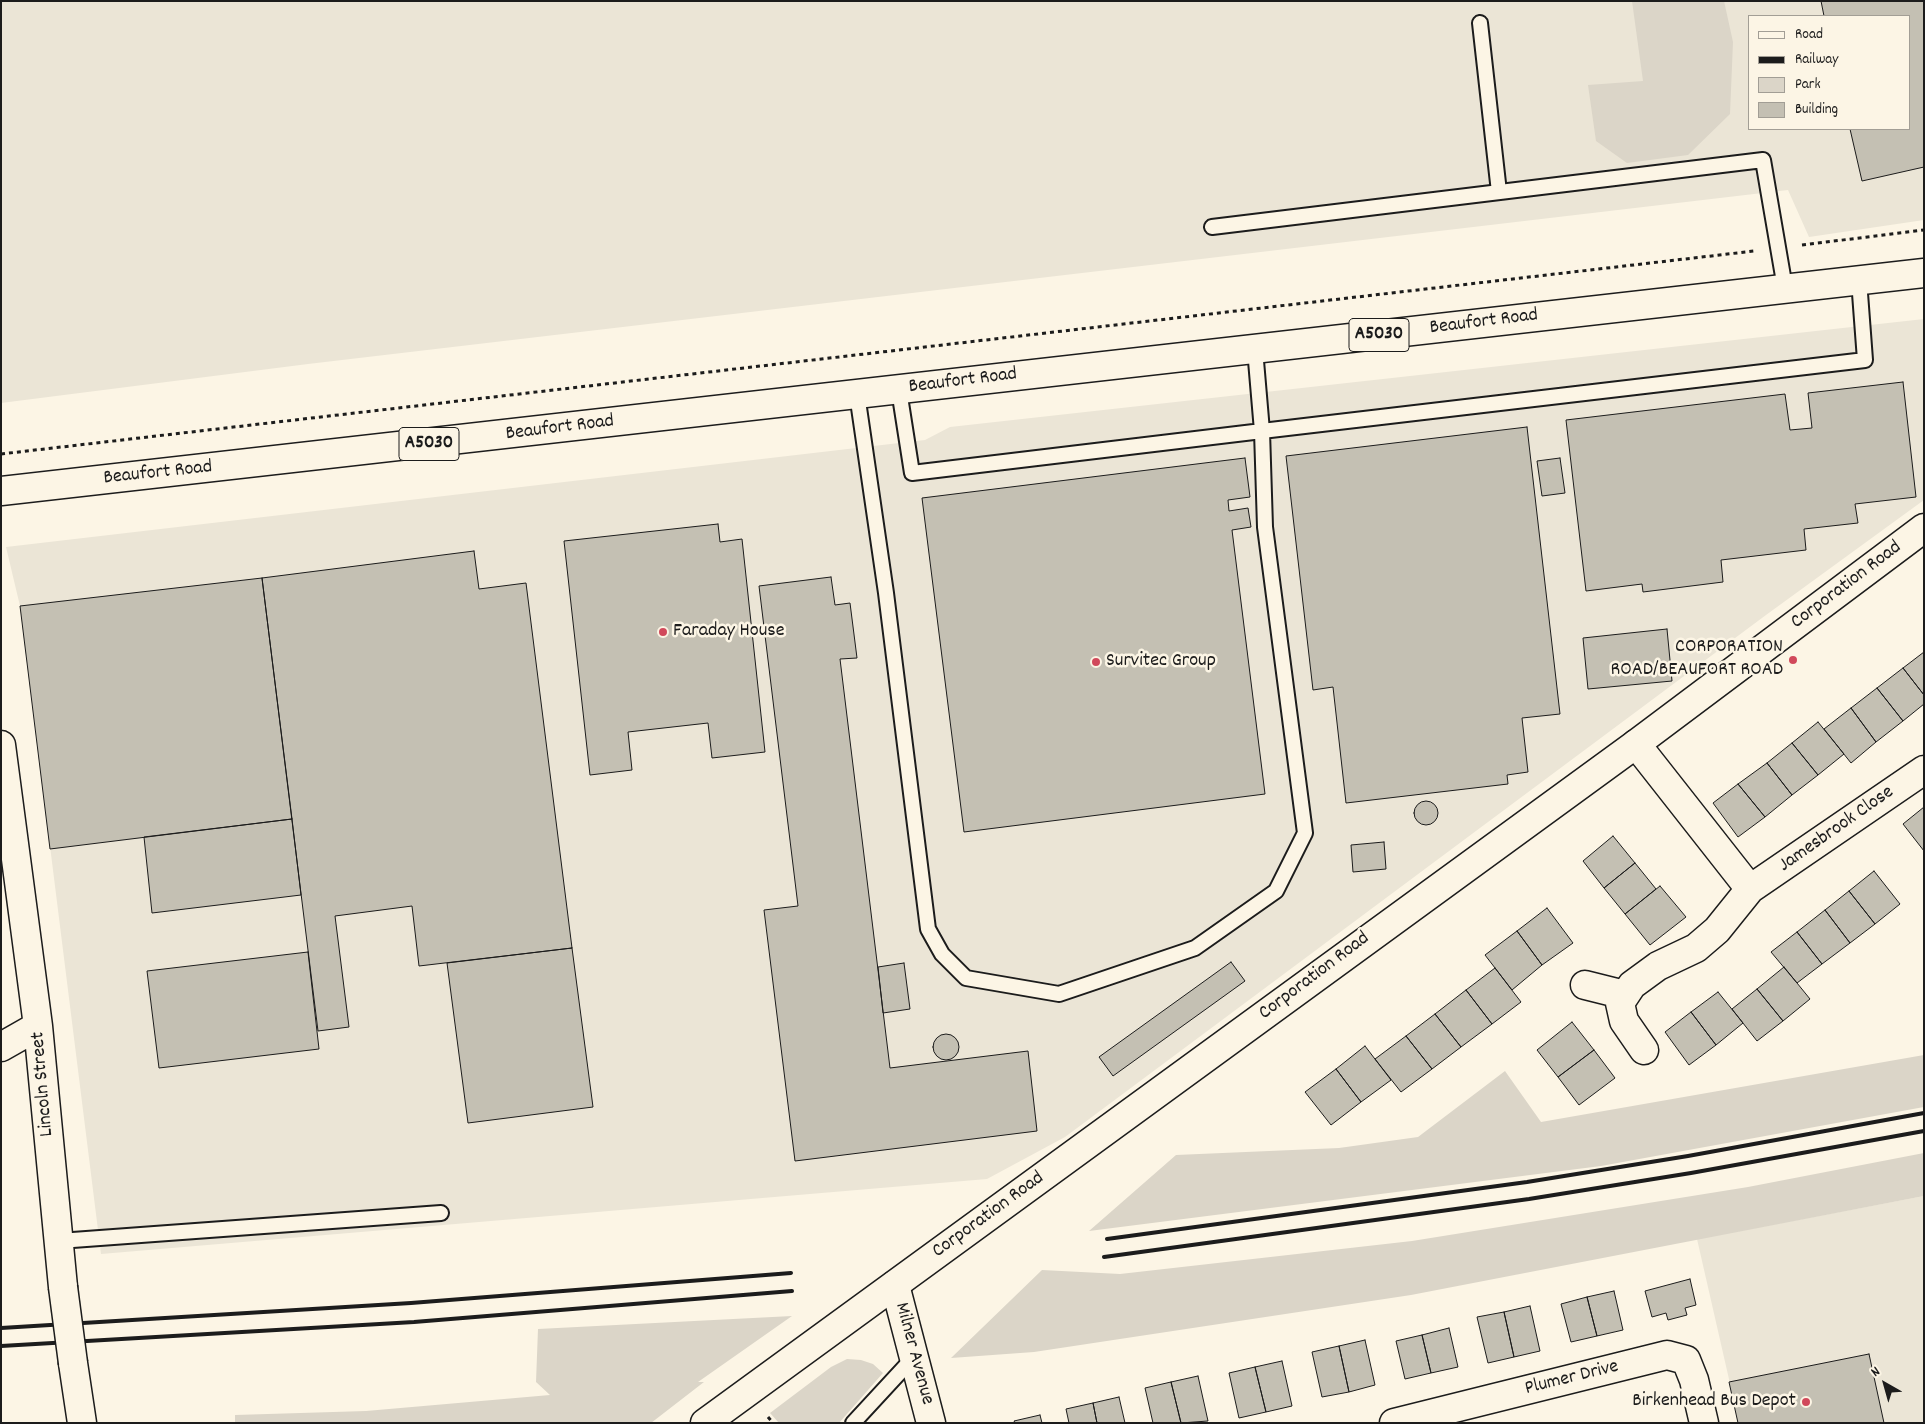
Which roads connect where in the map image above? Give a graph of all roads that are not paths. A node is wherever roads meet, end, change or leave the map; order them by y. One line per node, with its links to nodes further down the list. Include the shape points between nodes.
1 (1480, 23): 2 (lane)
2 (1499, 192): 3 (lane); 6 (lane, via 1763,160)
3 (1212, 227)
4 (1924, 273): 5 (street, Beaufort Road / A5030)
5 (1859, 280): 6 (street, Beaufort Road / A5030); 10 (lane, via 1865,360)
6 (1785, 288): 7 (street, Beaufort Road / A5030)
7 (1255, 349): 8 (street, Beaufort Road / A5030); 10 (lane)
8 (899, 390): 9 (street, Beaufort Road / A5030); 10 (lane, via 912,473)
9 (858, 394): 10 (lane, via 928,929 942,954 966,978 1059,994 1195,948 1276,891 1305,833 1265,527); 11 (street, Beaufort Road / A5030)
10 (1262, 431)
11 (1, 491)
12 (1924, 528): 13 (street, Corporation Road)
13 (1636, 744): 17 (street); 25 (street, Corporation Road)
14 (1, 745): 16 (street, Lincoln Street)
15 (1924, 770): 17 (street, Jamesbrook Close)
16 (4, 784): 20 (street, Lincoln Street)
17 (1750, 890): 19 (street, Jamesbrook Close, via 1717,930 1696,948 1658,966 1632,985)
18 (1585, 985): 19 (street)
19 (1625, 995): 22 (street, via 1620,1002 1624,1021)
20 (38, 1026): 21 (street); 24 (street, Lincoln Street)
21 (1, 1047)
22 (1644, 1050)
23 (440, 1213): 24 (lane)
24 (58, 1241): 28 (street, Lincoln Street, bridge)
25 (894, 1285): 26 (street, Milner Avenue); 29 (street, Corporation Road)
26 (914, 1357): 30 (lane); 31 (street, Milner Avenue)
27 (1442, 1417): 32 (street, Plumer Drive); 33 (street, Plumer Drive, via 1667,1355 1686,1360)
28 (82, 1423)
29 (705, 1423)
30 (854, 1423)
31 (931, 1423)
32 (1394, 1423)
33 (1704, 1423)

